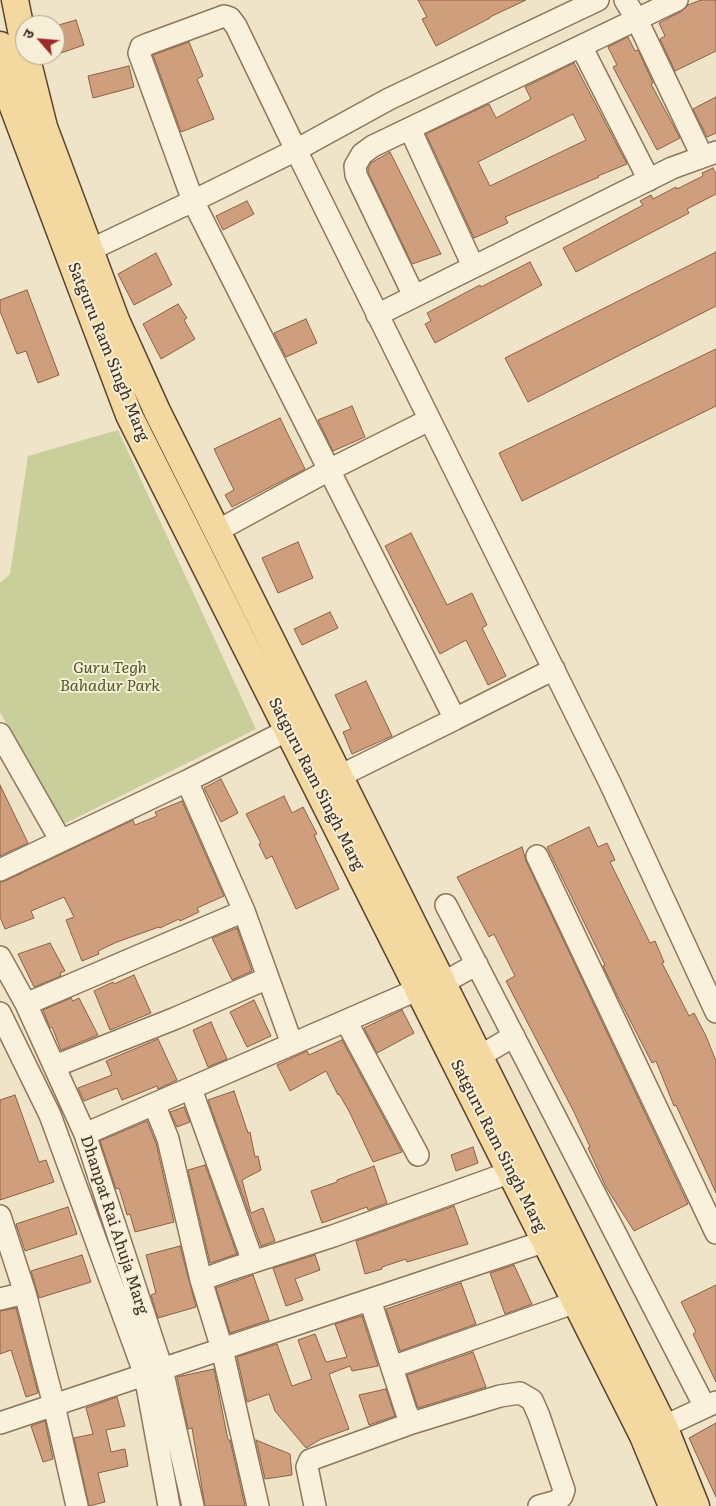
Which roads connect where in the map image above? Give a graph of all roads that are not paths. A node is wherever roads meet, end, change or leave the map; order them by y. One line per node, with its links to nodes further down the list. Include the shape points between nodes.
1 (15, 0): 5 (main road)
2 (598, 0): 13 (street, via 389,99)
3 (625, 0): 6 (street)
4 (677, 0): 6 (street)
5 (18, 15)
6 (637, 20): 8 (street); 14 (street)
7 (0, 45): 10 (main road, Satguru Ram Singh Marg)
8 (582, 46): 12 (street); 15 (street)
9 (29, 65): 11 (main road, Satguru Ram Singh Marg)
10 (6, 107): 11 (street); 17 (main road, Satguru Ram Singh Marg)
11 (40, 109): 17 (main road, Satguru Ram Singh Marg)
12 (410, 129): 18 (street); 19 (street, via 362,154 356,175)
13 (296, 150): 16 (street); 16 (street, via 230,18 224,16 141,47 140,59); 20 (street)
14 (709, 154): 15 (street)
15 (649, 180): 18 (street)
16 (193, 201): 17 (street); 22 (street)
17 (79, 253): 23 (main road, Satguru Ram Singh Marg, via 116,320); 26 (main road, Satguru Ram Singh Marg, via 130,415)
18 (474, 266): 19 (street)
19 (414, 296): 20 (street)
20 (378, 315): 21 (street)
21 (429, 420): 22 (street); 24 (street)
22 (329, 470): 23 (street); 25 (street)
23 (217, 531): 28 (main road, Satguru Ram Singh Marg)
24 (554, 669): 25 (street); 40 (street)
25 (455, 719): 28 (street)
26 (288, 730): 29 (street); 38 (main road, Satguru Ram Singh Marg)
27 (0, 734): 30 (street)
28 (340, 776): 38 (main road, Satguru Ram Singh Marg)
29 (187, 781): 30 (street); 34 (street)
30 (61, 841): 32 (street)
31 (537, 856): 53 (street)
32 (0, 870)
33 (446, 905): 36 (street)
34 (244, 911): 37 (street); 39 (street)
35 (0, 957): 39 (street, Dhanpat Rai Ahuja Marg)
36 (477, 964): 38 (street); 43 (street)
37 (268, 978): 44 (street); 46 (street)
38 (431, 986): 42 (street); 45 (main road, Satguru Ram Singh Marg); 51 (main road, Satguru Ram Singh Marg)
39 (26, 1004): 46 (street, Dhanpat Rai Ahuja Marg)
40 (716, 1012)
41 (0, 1013): 63 (street, Dhanpat Rai Ahuja Marg, via 50,1115)
42 (346, 1021): 44 (street); 50 (street)
43 (514, 1036): 45 (street); 64 (street)
44 (292, 1044): 47 (street)
45 (480, 1056): 68 (main road, Satguru Ram Singh Marg)
46 (55, 1066): 49 (street, Dhanpat Rai Ahuja Marg)
47 (191, 1088): 48 (street); 55 (street)
48 (154, 1104): 49 (street); 56 (street, via 168,1140)
49 (85, 1134): 63 (street, Dhanpat Rai Ahuja Marg)
50 (418, 1155)
51 (511, 1172): 54 (main road, Satguru Ram Singh Marg); 55 (street)
52 (0, 1216): 57 (street)
53 (716, 1233)
54 (546, 1241): 59 (street); 60 (main road, Satguru Ram Singh Marg)
55 (253, 1262): 56 (street)
56 (201, 1280): 61 (street)
57 (25, 1293): 58 (street); 65 (street)
58 (0, 1299)
59 (370, 1300): 61 (street); 62 (street)
60 (576, 1302): 62 (street); 68 (main road, Satguru Ram Singh Marg)
61 (222, 1349): 63 (street); 72 (street)
62 (392, 1367): 67 (street)
63 (154, 1372): 65 (street); 70 (street, Dhanpat Rai Ahuja Marg); 71 (street, Dhanpat Rai Ahuja Marg)
64 (710, 1404): 68 (street)
65 (54, 1405): 66 (street); 69 (street)
66 (0, 1423)
67 (412, 1423): 73 (street, via 310,1460 307,1467); 74 (street, via 500,1396 520,1393 532,1400 564,1490 557,1501)
68 (654, 1431): 75 (main road, Satguru Ram Singh Marg); 76 (main road, Satguru Ram Singh Marg)
69 (76, 1506)
70 (169, 1506)
71 (193, 1506)
72 (258, 1506)
73 (315, 1506)
74 (539, 1506)
75 (672, 1506)
76 (696, 1506)

